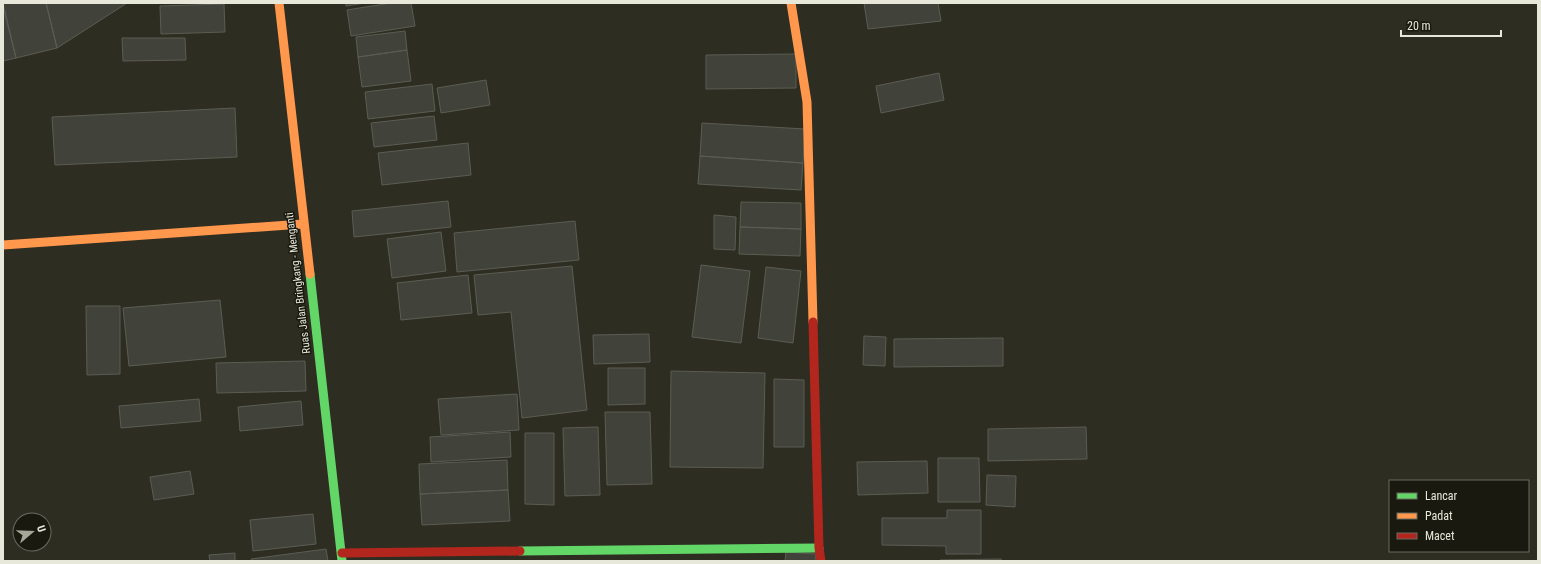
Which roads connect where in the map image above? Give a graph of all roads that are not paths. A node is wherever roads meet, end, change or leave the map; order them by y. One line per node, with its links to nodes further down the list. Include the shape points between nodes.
1 (279, 3): 3 (street, Ruas Jalan Bringkang - Menganti)
2 (791, 3): 5 (street, via 807,102)
3 (303, 224): 4 (street); 6 (street, Ruas Jalan Bringkang - Menganti)
4 (3, 245)
5 (819, 548): 6 (street); 7 (street)
6 (342, 557)
7 (821, 561)

